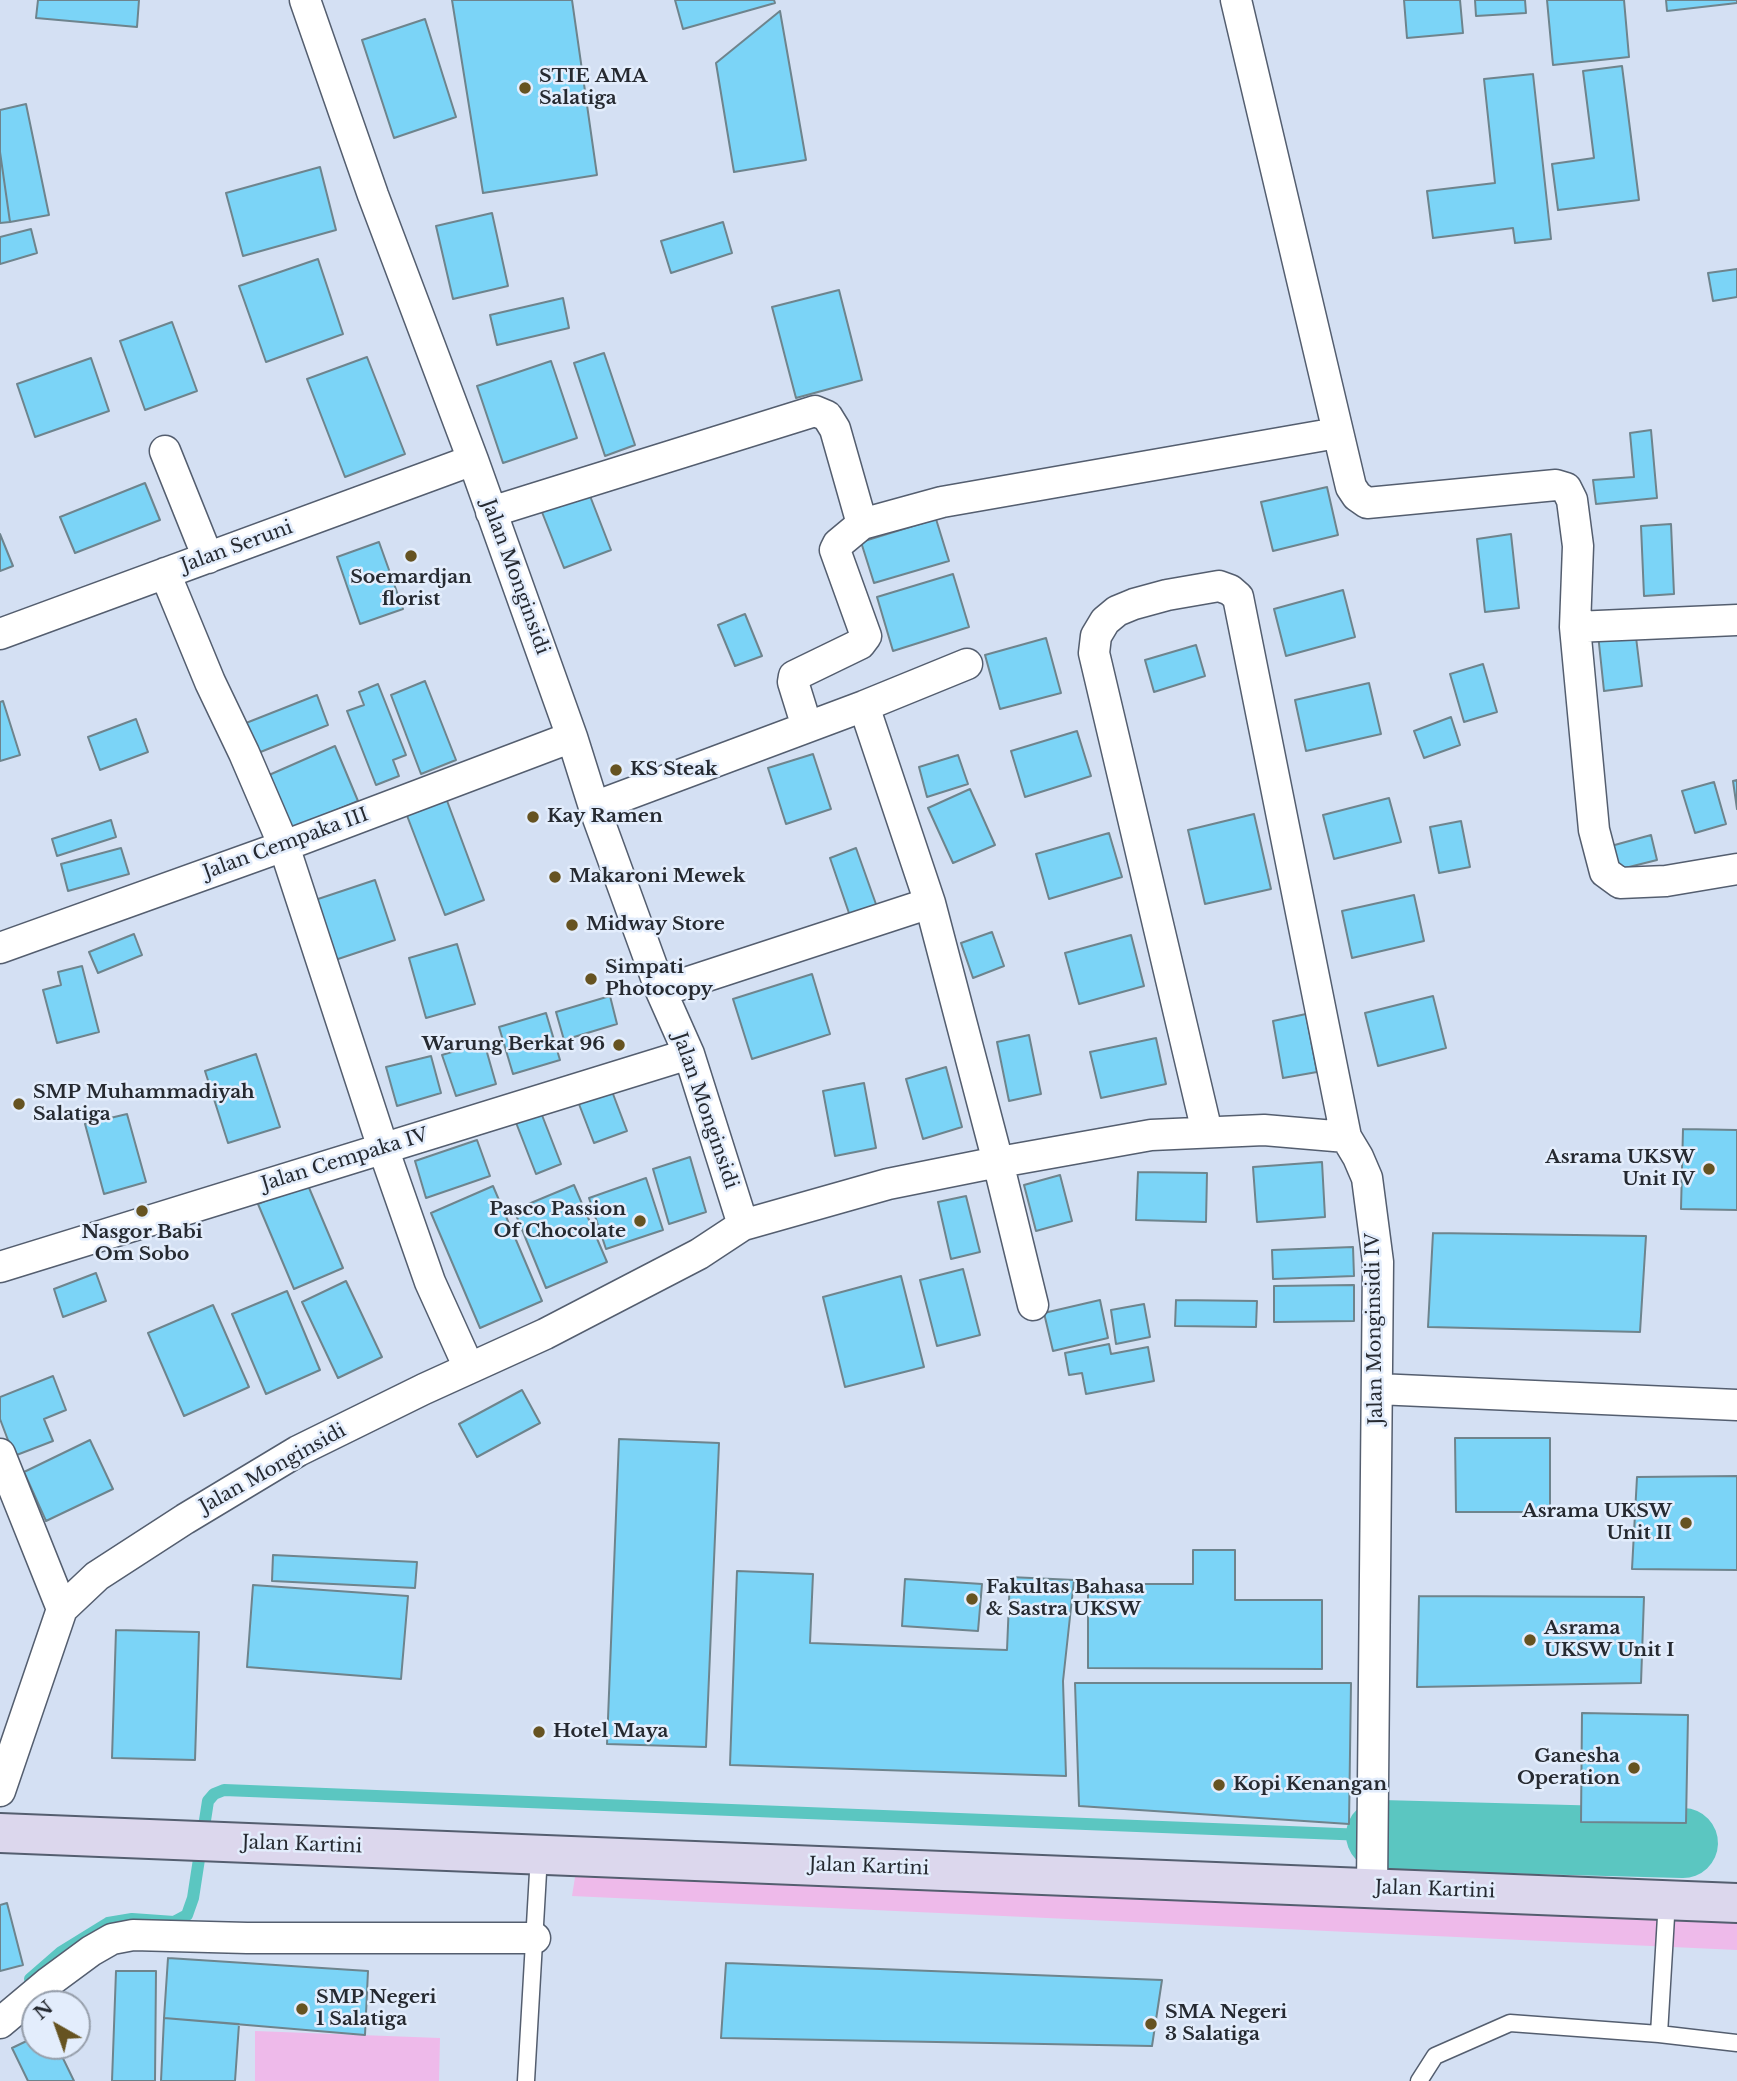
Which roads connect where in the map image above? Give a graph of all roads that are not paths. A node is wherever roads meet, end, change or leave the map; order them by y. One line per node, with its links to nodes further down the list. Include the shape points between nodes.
1 (305, 0): 5 (street, Jalan Monginsidi)
2 (1236, 0): 3 (street)
3 (1337, 433): 7 (street, via 943,502); 11 (street, via 1350,488 1367,503 1556,485 1566,488 1578,546)
4 (165, 451): 8 (street)
5 (473, 460): 6 (street, Jalan Monginsidi); 8 (street, Jalan Seruni)
6 (491, 512): 7 (street, via 815,411 827,416 837,433); 16 (street, Jalan Monginsidi)
7 (862, 524): 15 (street, via 835,551 866,636 860,644 794,676)
8 (208, 558): 9 (street, Jalan Seruni)
9 (165, 573): 12 (street, Jalan Seruni); 18 (street)
10 (1737, 620): 11 (street)
11 (1575, 627): 19 (street, via 1594,830 1605,872 1620,883)
12 (0, 634)
13 (967, 664): 14 (street)
14 (864, 706): 15 (street); 20 (street)
15 (807, 727): 17 (street)
16 (572, 737): 17 (street, Jalan Monginsidi); 18 (street, Jalan Cempaka III)
17 (594, 807): 22 (street, Jalan Monginsidi)
18 (284, 846): 21 (street, Jalan Cempaka III); 26 (street)
19 (1737, 869)
20 (929, 903): 22 (street); 27 (street)
21 (0, 948)
22 (661, 990): 23 (street, Jalan Monginsidi)
23 (690, 1054): 26 (street, Jalan Cempaka IV); 28 (street, Jalan Monginsidi)
24 (1208, 1132): 25 (street, via 1264,1130); 25 (street, Jalan Monginsidi IV, via 1094,653 1096,636 1117,611 1167,595 1219,586 1238,597); 27 (street, via 1151,1135)
25 (1346, 1137): 32 (street, Jalan Monginsidi IV, via 1367,1178 1371,1199 1378,1262)
26 (383, 1148): 29 (street, Jalan Cempaka IV); 31 (street, via 430,1282)
27 (998, 1162): 28 (street, via 888,1184); 30 (street)
28 (743, 1225): 31 (street, Jalan Monginsidi, via 640,1286)
29 (0, 1267)
30 (1033, 1305)
31 (469, 1368): 35 (street, Jalan Monginsidi, via 298,1451 97,1576)
32 (1377, 1389): 33 (street); 39 (street, Jalan Monginsidi IV)
33 (1737, 1405)
34 (0, 1454): 35 (street)
35 (62, 1609): 36 (street, Jalan Monginsidi)
36 (0, 1791)
37 (0, 1833): 38 (main road, Jalan Kartini)
38 (539, 1855): 39 (main road, Jalan Kartini); 42 (lane)
39 (1372, 1888): 40 (main road, Jalan Kartini)
40 (1667, 1900): 41 (main road, Jalan Kartini); 44 (lane)
41 (1737, 1903)
42 (535, 1938): 43 (street, via 133,1935 112,1939 91,1951); 46 (lane)
43 (0, 2023)
44 (1659, 2034): 45 (lane); 47 (lane, via 1510,2023 1435,2056)
45 (1737, 2043)
46 (526, 2081)
47 (1419, 2081)

